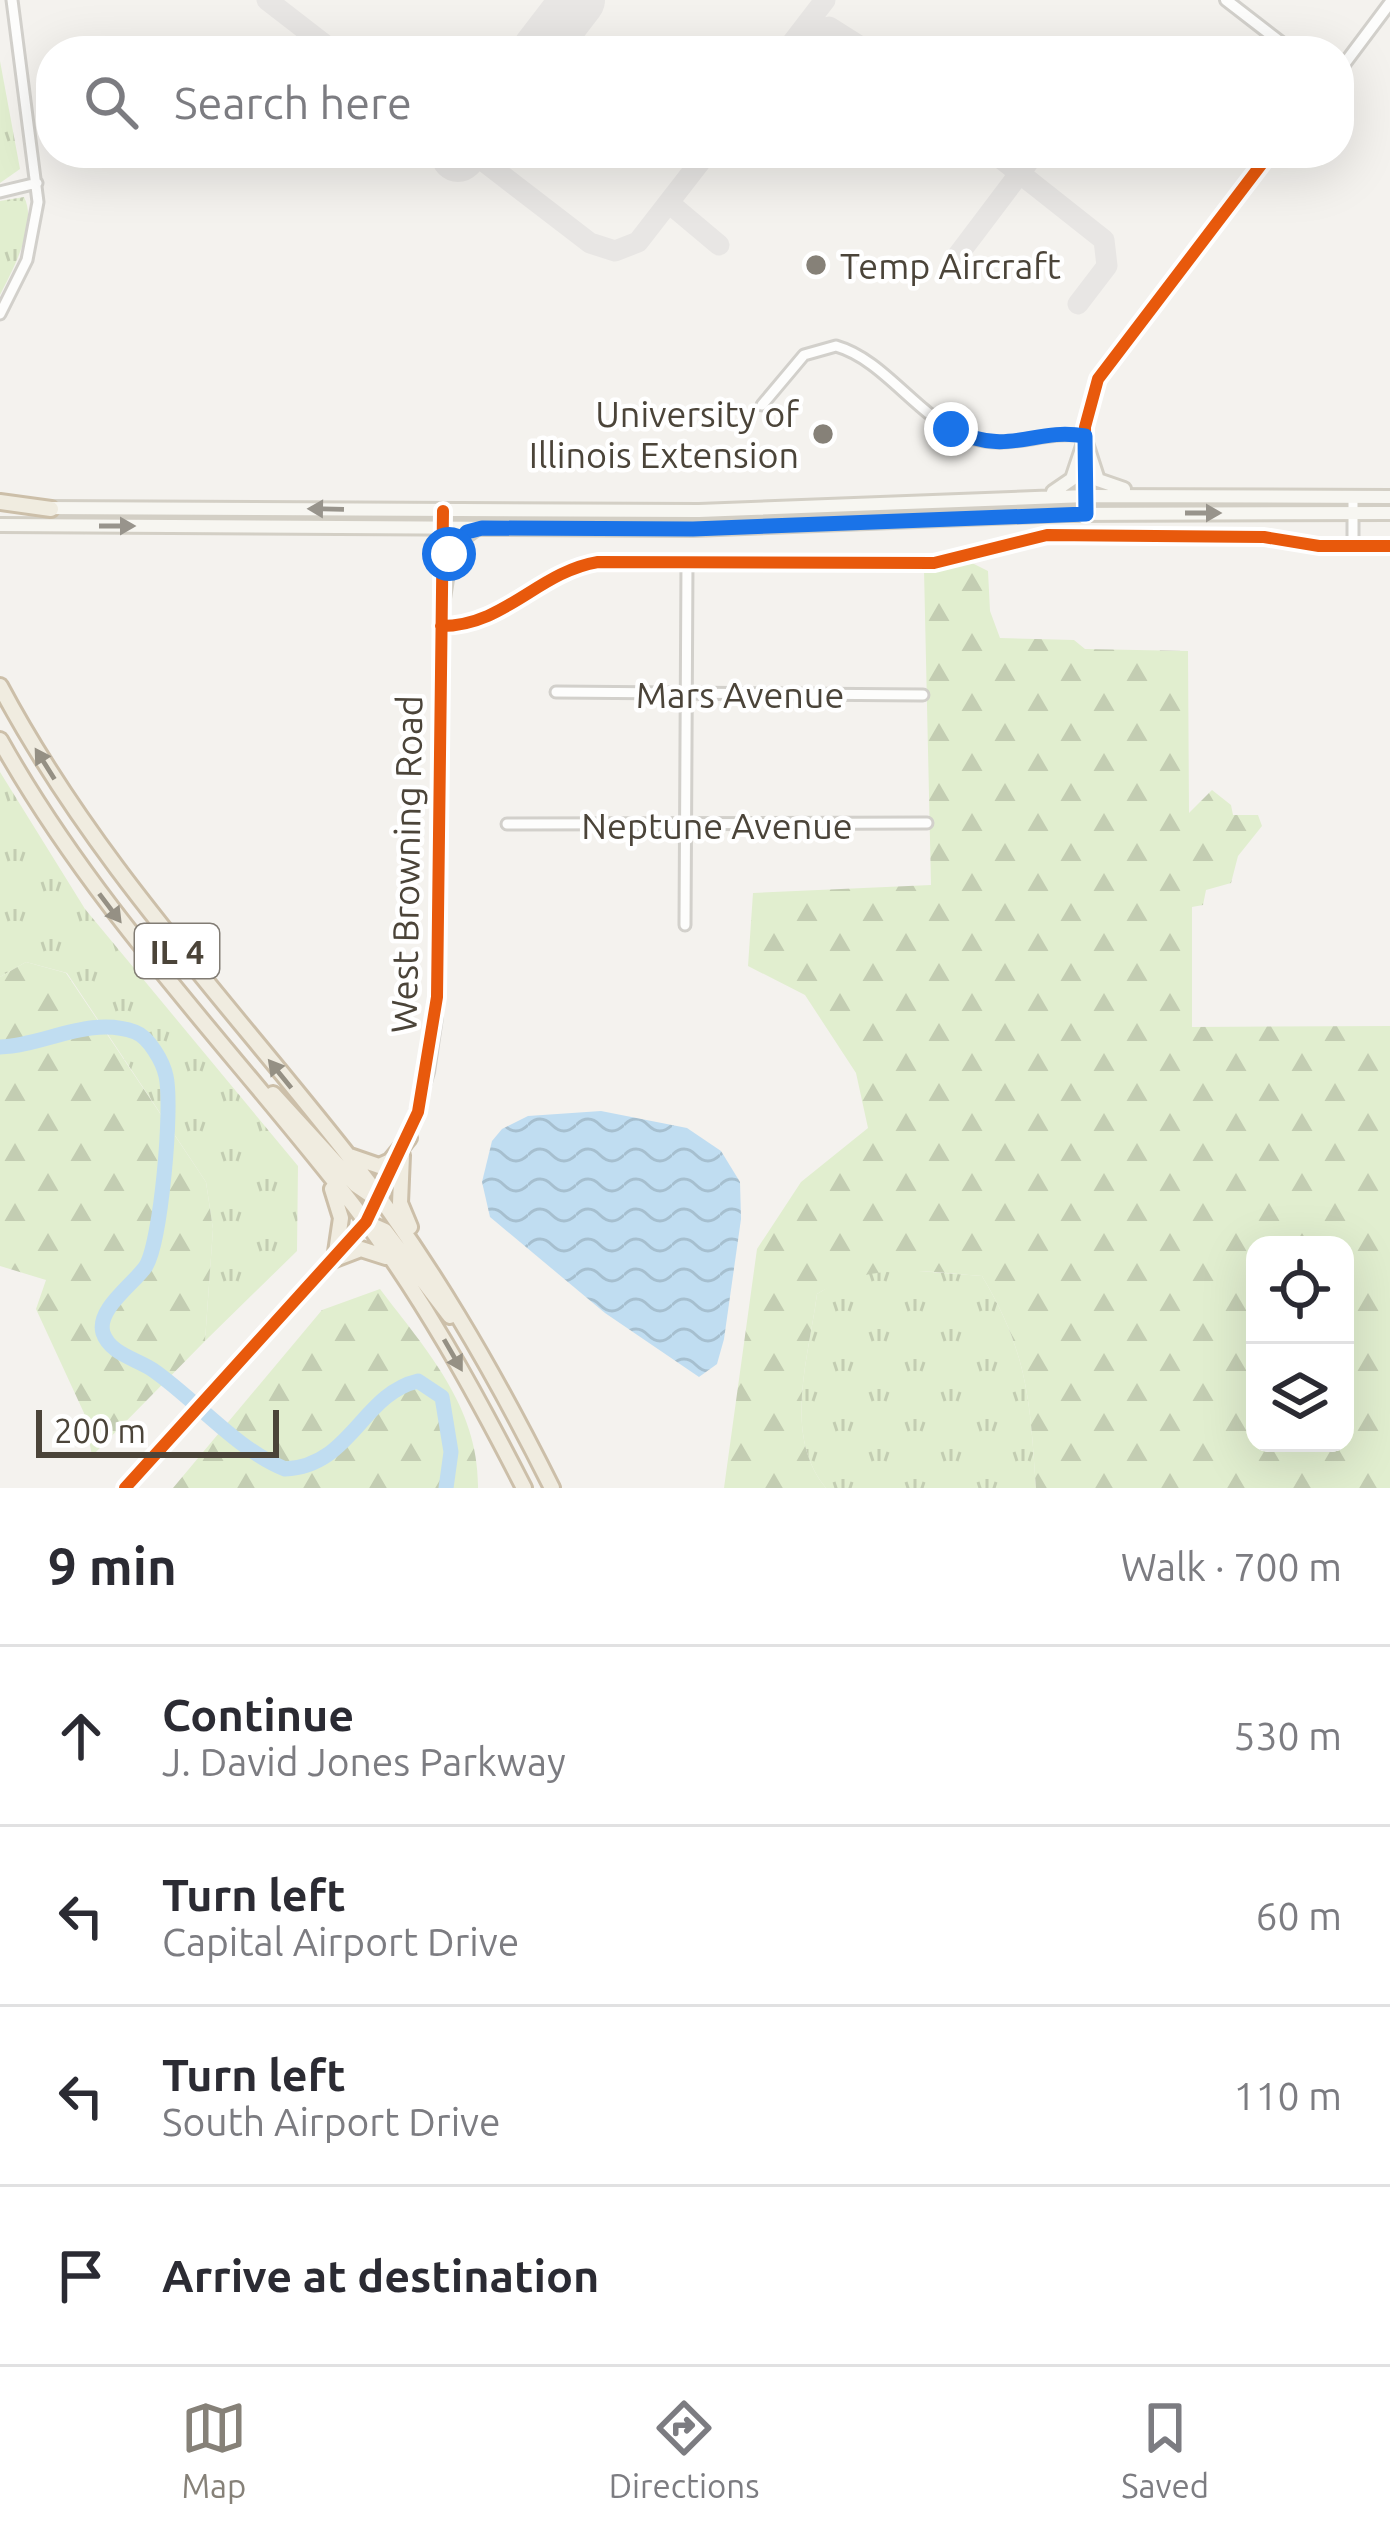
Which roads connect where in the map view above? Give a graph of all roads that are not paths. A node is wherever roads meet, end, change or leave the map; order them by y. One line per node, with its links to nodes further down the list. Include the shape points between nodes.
1 (12, 0): 7 (street)
2 (1226, 0): 4 (street)
3 (1390, 3): 5 (street)
4 (1273, 36)
5 (1354, 51)
6 (1259, 168): 11 (street, via 1102,373)
7 (37, 183): 8 (street); 9 (street, via 32,244)
8 (0, 192)
9 (0, 314)
10 (762, 405): 11 (street, via 804,355 836,346 966,436 1007,445 1066,433)
11 (1085, 438): 12 (street); 13 (main road, via 1108,488); 16 (main road, via 1069,483)
12 (1086, 496): 13 (main road); 16 (main road); 21 (street)
13 (1220, 496): 14 (main road)
14 (1353, 497): 15 (main road); 22 (street)
15 (1390, 497)
16 (1036, 498): 19 (main road, via 720,511)
17 (0, 505): 18 (highway)
18 (51, 508): 19 (main road, one-way to 18)
19 (442, 511): 24 (street, West Browning Road)
20 (1390, 513): 22 (main road)
21 (1086, 514): 22 (main road, one-way to 22); 25 (main road)
22 (1353, 514): 27 (street)
23 (0, 525): 24 (main road, one-way to 24)
24 (442, 528): 25 (main road); 29 (street, West Browning Road)
25 (482, 528): 29 (main road, via 452,547)
26 (1390, 546): 27 (street)
27 (1353, 547): 28 (street, via 1264,537 1048,535 934,563)
28 (687, 562): 29 (street, via 580,566 496,616); 32 (street)
29 (441, 619): 41 (street, West Browning Road, via 436,1016)
30 (0, 686): 42 (highway, IL 4, one-way to 30, via 126,886)
31 (556, 692): 32 (street, Mars Avenue)
32 (687, 694): 33 (street, Mars Avenue); 37 (street)
33 (923, 694)
34 (0, 740): 39 (highway, IL 4, one-way to 39, via 105,902)
35 (927, 823): 37 (street, Neptune Avenue)
36 (507, 824): 37 (street, Neptune Avenue)
37 (687, 824): 38 (street)
38 (686, 925)
39 (234, 1061): 40 (highway, IL 4); 44 (highway, via 356,1185)
40 (287, 1124): 45 (highway, IL 4); 46 (highway, via 337,1198)
41 (409, 1138): 42 (highway, via 379,1166); 43 (street, West Browning Road)
42 (345, 1152): 44 (highway, IL 4)
43 (402, 1155): 44 (street, West Browning Road); 48 (highway, via 403,1214)
44 (380, 1198): 45 (street, West Browning Road); 48 (highway, IL 4)
45 (366, 1222): 46 (street, West Browning Road); 47 (highway, IL 4); 49 (highway, via 386,1231)
46 (335, 1259): 47 (highway, via 368,1249); 50 (street, West Browning Road)
47 (393, 1262): 51 (highway, IL 4, one-way to 51)
48 (452, 1304): 49 (highway, IL 4)
49 (510, 1405): 52 (highway, IL 4)
50 (125, 1488)
51 (524, 1488)
52 (552, 1488)

